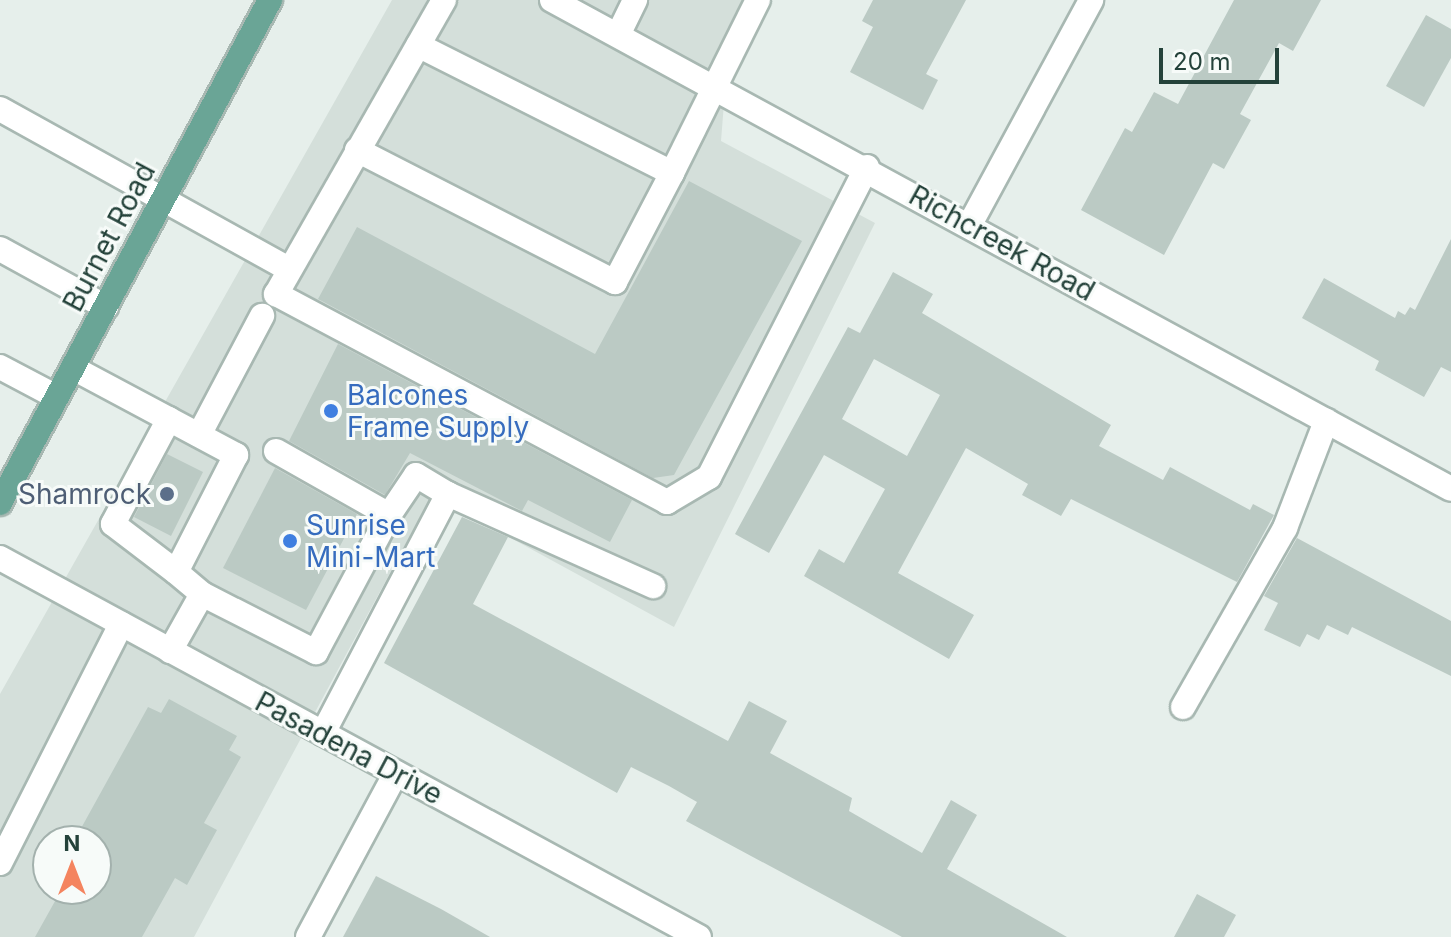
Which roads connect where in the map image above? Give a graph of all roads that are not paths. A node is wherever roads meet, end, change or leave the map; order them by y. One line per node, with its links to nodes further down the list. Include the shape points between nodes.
1 (270, 0): 14 (main road, Burnet Road)
2 (444, 0): 8 (street)
3 (552, 0): 7 (street, Richcreek Road)
4 (635, 0): 7 (street)
5 (758, 0): 9 (street)
6 (1091, 0): 15 (street)
7 (618, 35): 9 (street, Richcreek Road)
8 (418, 45): 11 (street); 13 (street)
9 (712, 84): 12 (street, Richcreek Road); 13 (street)
10 (0, 109): 14 (street)
11 (357, 150): 13 (street, via 615,282); 17 (street)
12 (867, 167): 15 (street, Richcreek Road); 17 (street, via 709,477 667,502 276,294)
13 (672, 173)
14 (163, 199): 17 (street); 18 (main road, Burnet Road)
15 (969, 226): 24 (street, Richcreek Road)
16 (0, 249): 18 (street)
17 (289, 269)
18 (106, 307): 21 (main road, Burnet Road)
19 (262, 316): 25 (street)
20 (0, 367): 22 (street)
21 (73, 368): 22 (main road, Burnet Road); 23 (street)
22 (57, 397): 29 (main road, Burnet Road)
23 (169, 419): 25 (street); 32 (street, via 113,524)
24 (1326, 421): 27 (street, Richcreek Road); 37 (street, via 1285,528)
25 (199, 435): 32 (street, via 236,455)
26 (276, 451): 30 (street)
27 (1451, 489)
28 (448, 494): 30 (street, via 416,475); 33 (street); 38 (street)
29 (0, 503)
30 (389, 515): 34 (street, via 316,652)
31 (0, 558): 35 (street, Pasadena Drive)
32 (176, 572): 34 (street)
33 (653, 586)
34 (202, 594): 36 (street)
35 (121, 624): 36 (street, Pasadena Drive); 40 (street)
36 (170, 651): 38 (street, Pasadena Drive)
37 (1183, 707)
38 (323, 733): 39 (street, Pasadena Drive)
39 (396, 773): 41 (street); 42 (street, Pasadena Drive)
40 (0, 863)
41 (308, 937)
42 (699, 937)

